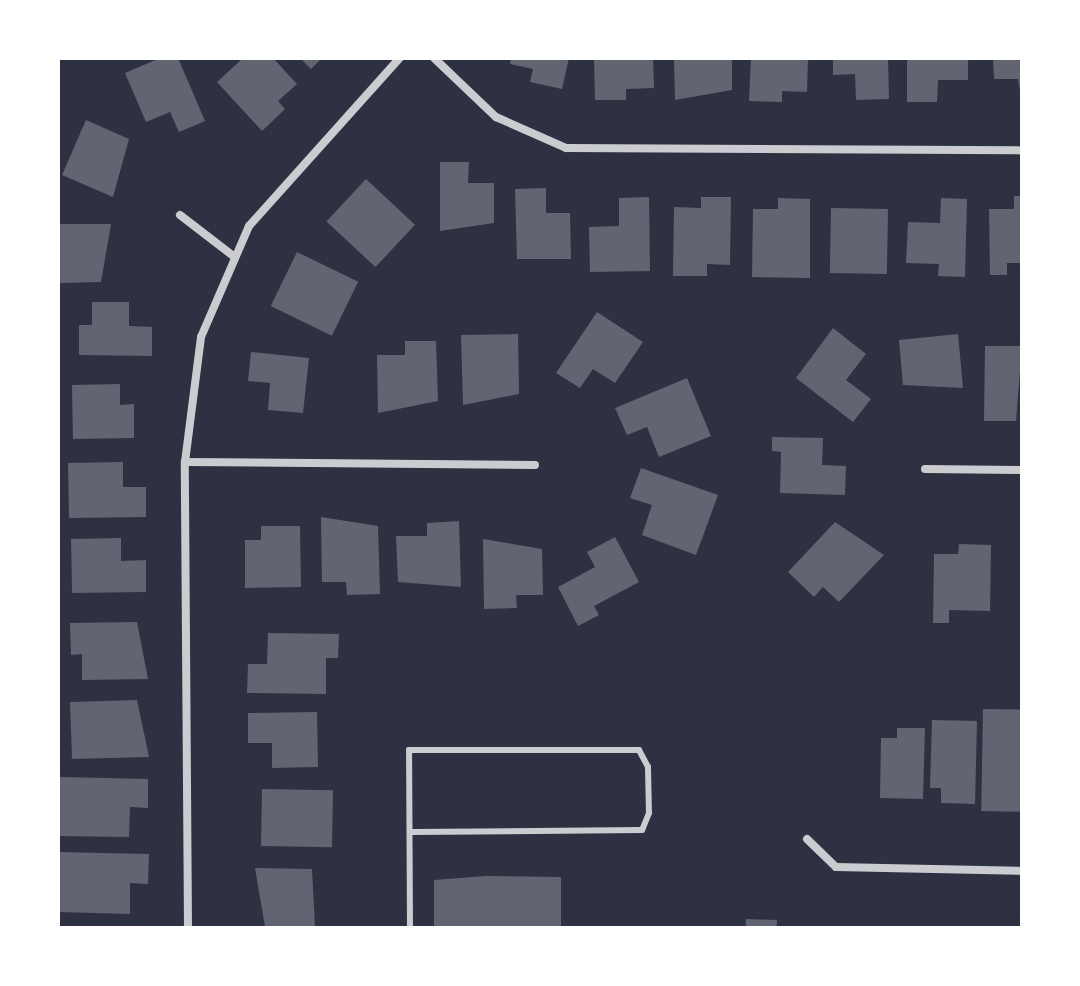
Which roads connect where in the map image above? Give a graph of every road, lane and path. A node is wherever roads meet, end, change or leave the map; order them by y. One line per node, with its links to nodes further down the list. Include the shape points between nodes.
1 (400, 58): 5 (street)
2 (434, 58): 3 (street, via 496,117 566,148)
3 (1022, 150)
4 (180, 215): 5 (street)
5 (232, 255): 6 (street, via 201,337)
6 (185, 462): 7 (street); 13 (street)
7 (535, 465)
8 (925, 469): 9 (street)
9 (1022, 470)
10 (411, 832): 10 (lane, via 642,830 649,813 648,767 639,750 409,750); 14 (lane)
11 (807, 839): 12 (street, via 836,867)
12 (1022, 871)
13 (188, 928)
14 (410, 928)

